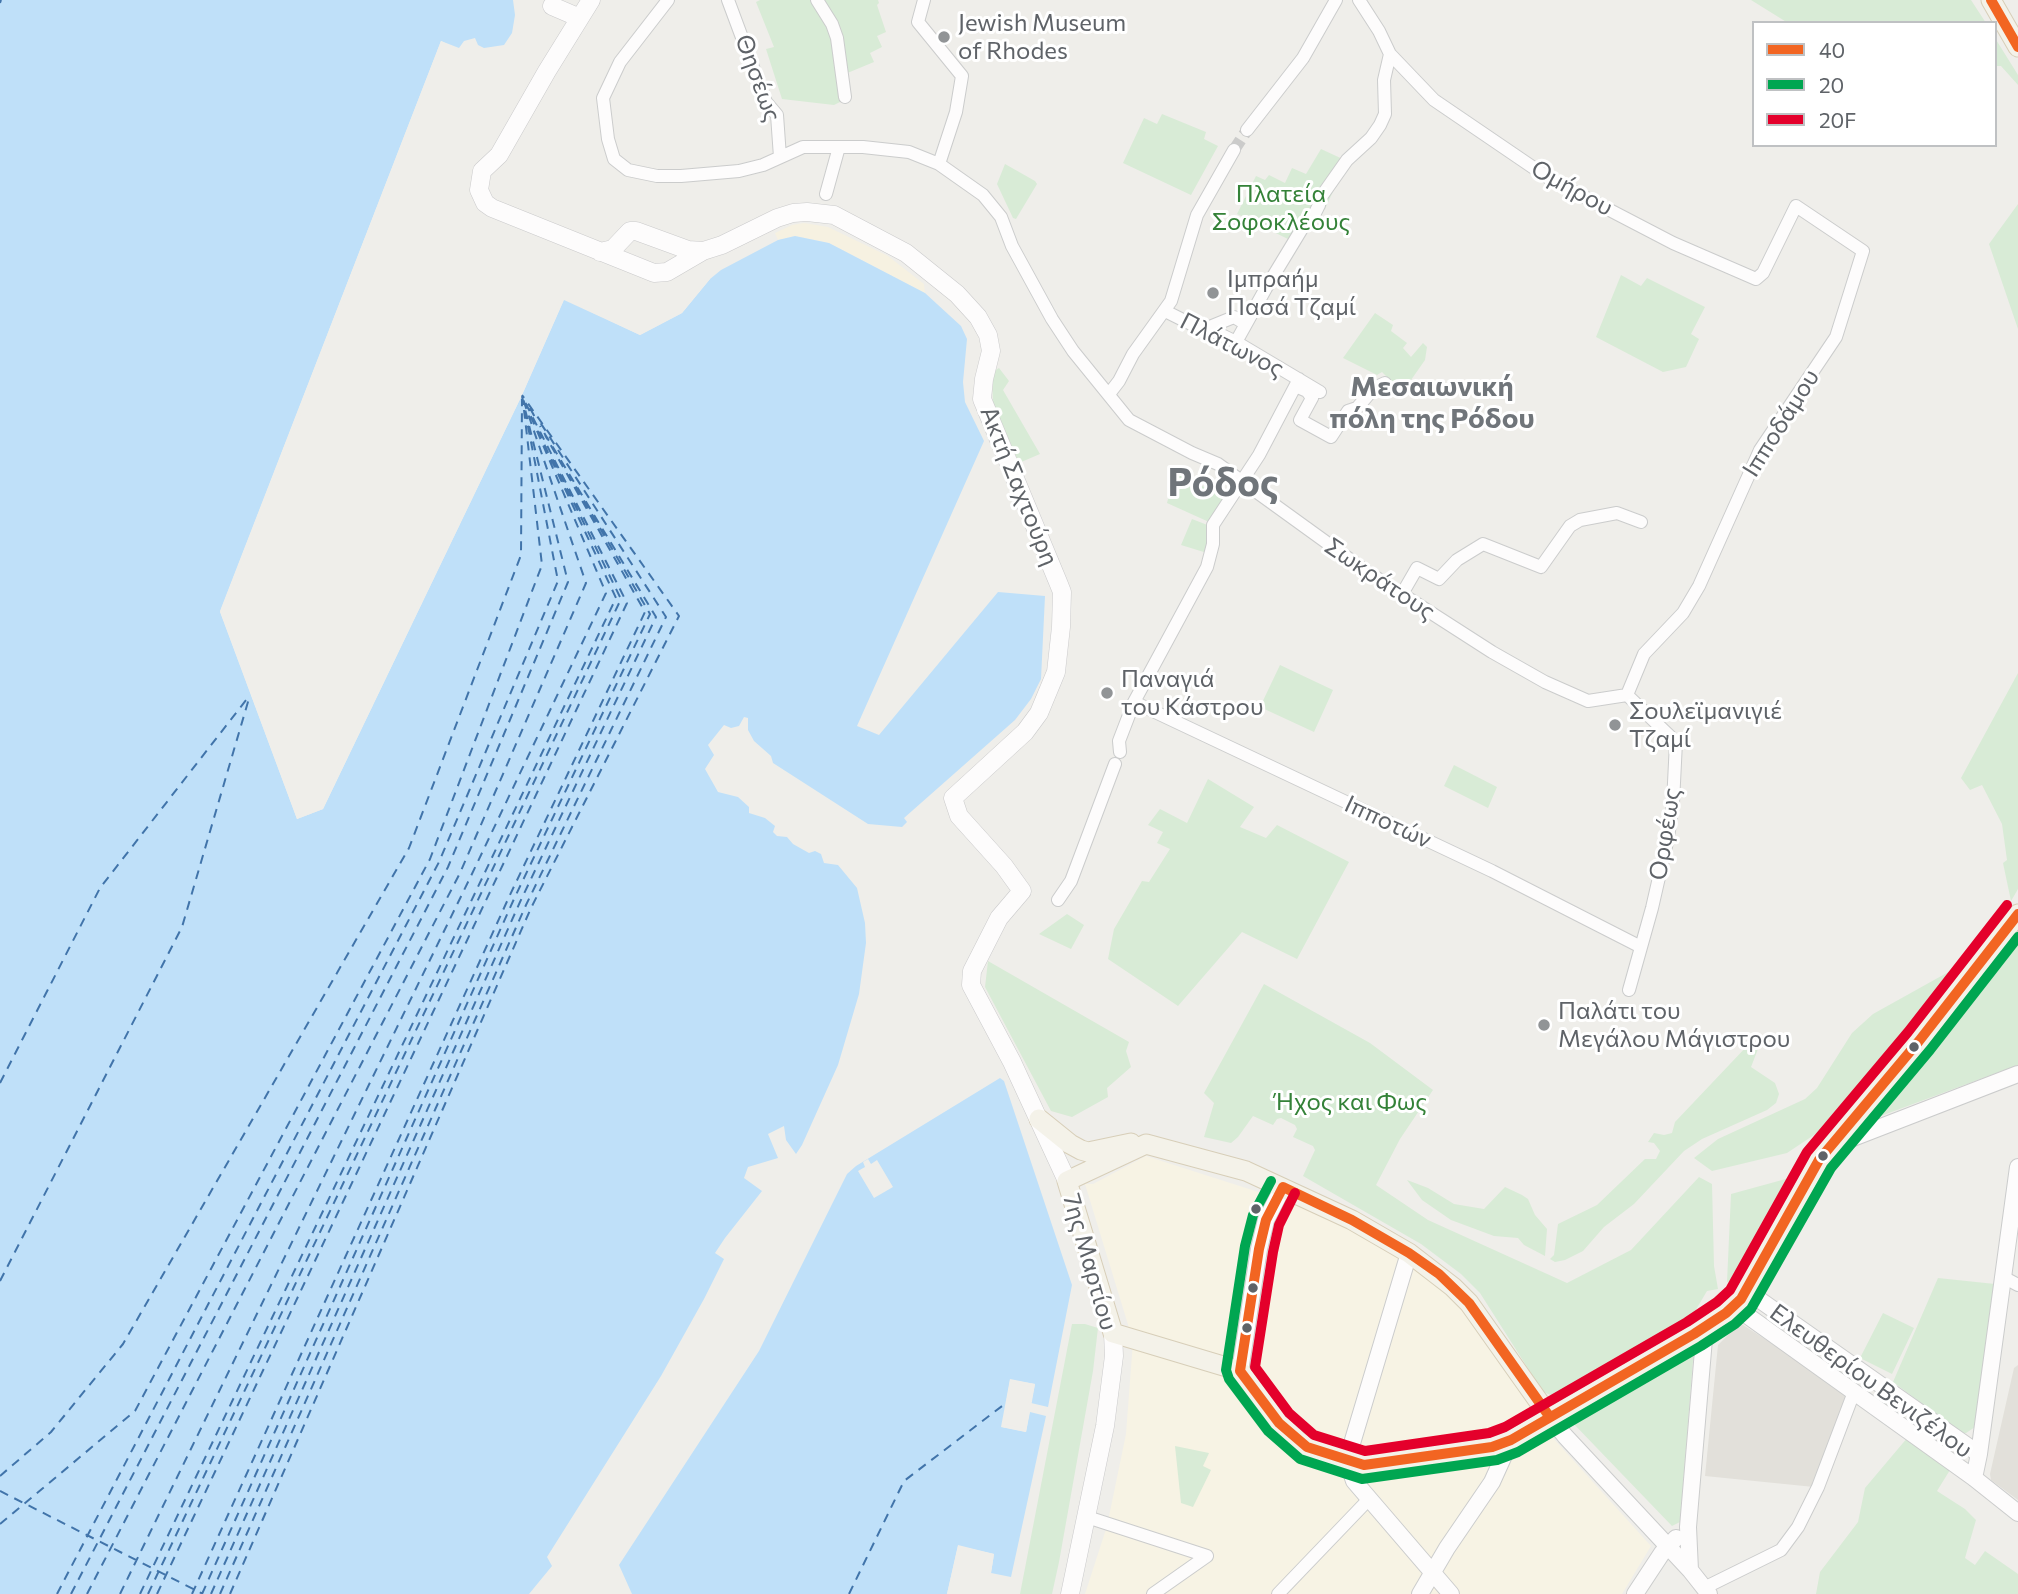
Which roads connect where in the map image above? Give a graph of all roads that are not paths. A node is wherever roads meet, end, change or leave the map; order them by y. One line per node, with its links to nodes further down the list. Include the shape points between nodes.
1 (591, 0): 10 (main road)
2 (668, 0): 17 (street, Σωκράτους, via 620,62 603,99 614,159 628,170 681,176 739,171)
3 (728, 0): 17 (street, Θησέως, via 766,102 776,114)
4 (817, 0): 13 (street, via 837,38)
5 (924, 0): 18 (street, via 918,22 962,76)
6 (1336, 0): 14 (street, via 1303,58)
7 (1359, 0): 12 (street, Ομήρου)
8 (1991, 0): 11 (main road)
9 (552, 6): 10 (main road)
10 (580, 18): 22 (main road, Ακτή Σαχτούρη, via 499,155 482,171 479,190 492,208)
11 (2018, 47)
12 (1390, 54): 20 (street, Ομήρου, via 1434,100 1550,179 1673,243 1756,279); 24 (street, via 1380,125 1321,197)
13 (845, 97)
14 (1247, 130)
15 (839, 147): 17 (street, Σωκράτους, via 803,147); 18 (street, Σωκράτους, via 909,152); 19 (street)
16 (1234, 150): 23 (street, via 1197,215)
17 (780, 158)
18 (939, 164): 30 (street, Σωκράτους, via 983,195 1001,217 1052,318)
19 (824, 203): 21 (main road, Ακτή Σαχτούρη); 36 (main road, Ακτή Σαχτούρη, via 834,215 906,253 957,294 984,326 991,351 982,399 1062,592 1056,672 1040,713 953,798)
20 (1796, 206): 34 (street, Ιπποδάμου, via 1863,251 1844,318 1760,450 1689,604 1644,654)
21 (703, 251): 22 (main road, Ακτή Σαχτούρη, via 661,273); 22 (main road, via 631,231 612,249)
22 (600, 252)
23 (1165, 312): 25 (street, Πλάτωνος); 30 (street)
24 (1246, 324): 25 (street, via 1234,317); 26 (street)
25 (1207, 328): 26 (street, Πλάτωνος)
26 (1236, 342): 27 (street, Πλάτωνος)
27 (1297, 382): 28 (street, via 1312,398 1300,420 1331,438 1348,411); 29 (street, Πλάτωνος); 31 (street, Πλάτωνος)
28 (1385, 383)
29 (1320, 392)
30 (1108, 394): 31 (street, Σωκράτους, via 1129,420 1218,464)
31 (1240, 481): 33 (street, Σωκράτους); 35 (street, Πλάτωνος, via 1213,525 1207,567)
32 (1641, 522): 33 (street, via 1617,513 1580,520 1570,526 1541,567 1483,544 1457,560 1439,579 1417,568)
33 (1402, 594): 34 (street, Σωκράτους, via 1545,682 1588,701)
34 (1627, 695): 39 (street, Ορφέως, via 1676,742 1668,838)
35 (1134, 702): 37 (street, Πλάτωνος, via 1071,881); 39 (street, Ιπποτών, via 1492,871)
36 (955, 809): 42 (main road, 7ης Μαρτίου, via 1022,891 999,918 972,971 971,985)
37 (1058, 900)
38 (2018, 915): 44 (main road)
39 (1641, 947): 40 (street, Ορφέως)
40 (1629, 990)
41 (2018, 1074): 44 (street)
42 (1040, 1119): 43 (main road, via 1070,1144 1088,1152); 46 (main road, 7ης Μαρτίου)
43 (1146, 1144): 46 (main road); 47 (main road, via 1246,1171)
44 (1830, 1147): 50 (main road, via 1805,1181)
45 (2018, 1167): 49 (street)
46 (1067, 1181): 53 (main road, 7ης Μαρτίου)
47 (1283, 1187): 48 (main road); 54 (street, via 1266,1220 1259,1249)
48 (1409, 1253): 55 (main road, via 1469,1303); 60 (street)
49 (2010, 1281): 59 (street)
50 (1747, 1291): 51 (main road); 59 (street, Ελευθερίου Βενιζέλου)
51 (1734, 1306): 52 (main road); 56 (street, Ελευθερίου Βενιζέλου)
52 (1712, 1323): 57 (main road); 65 (street, via 1696,1419)
53 (1113, 1333): 54 (main road); 64 (main road, 7ης Μαρτίου, via 1105,1426)
54 (1240, 1371): 60 (main road, via 1297,1440)
55 (1531, 1390): 57 (main road); 58 (main road, via 1529,1419)
56 (1854, 1392): 61 (street, Ελευθερίου Βενιζέλου); 69 (street, via 1818,1487 1782,1550)
57 (1549, 1416): 58 (main road); 66 (street)
58 (1514, 1438): 60 (main road, via 1493,1447 1364,1465); 68 (street, via 1492,1482)
59 (1979, 1454): 61 (street, Ελευθερίου Βενιζέλου)
60 (1347, 1460): 62 (street, via 1354,1481)
61 (1974, 1478): 63 (street, Ελευθερίου Βενιζέλου)
62 (1370, 1498): 68 (street); 72 (street)
63 (2018, 1513)
64 (1087, 1517): 70 (main road, 7ης Μαρτίου); 71 (street, via 1206,1556)
65 (1688, 1527): 66 (street); 67 (street)
66 (1668, 1546): 67 (street); 75 (street)
67 (1690, 1570): 69 (street)
68 (1432, 1572): 73 (street); 74 (street)
69 (1707, 1591)
70 (1070, 1594)
71 (1153, 1594)
72 (1278, 1594)
73 (1420, 1594)
74 (1451, 1594)
75 (1635, 1594)

